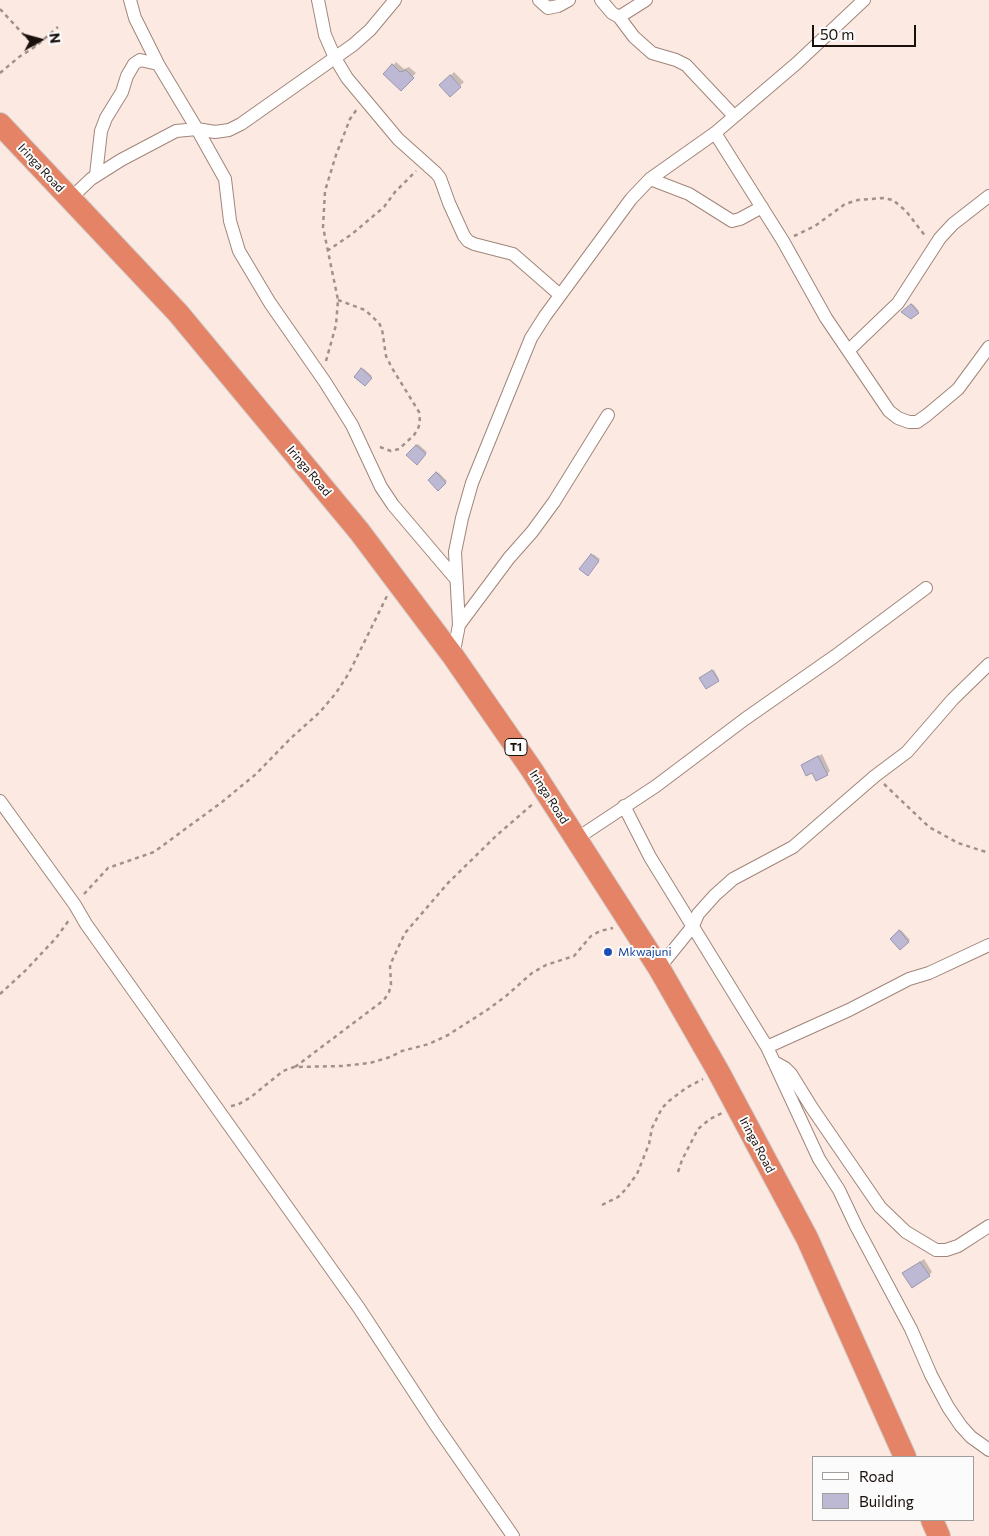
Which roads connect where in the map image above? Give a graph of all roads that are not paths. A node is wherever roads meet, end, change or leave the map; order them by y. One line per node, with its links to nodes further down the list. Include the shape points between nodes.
1 (130, 0): 11 (street, via 135,18)
2 (318, 0): 10 (street)
3 (395, 0): 10 (street, via 370,30)
4 (539, 0): 5 (street, via 548,8)
5 (569, 0)
6 (601, 0): 9 (street)
7 (646, 0): 9 (street)
8 (864, 0): 12 (street)
9 (619, 17): 12 (street, via 652,53 691,69)
10 (335, 58): 14 (street, via 241,124 215,132); 21 (street, via 364,100 398,139 440,178 468,241 513,254)
11 (158, 64): 14 (street); 16 (street, via 140,60 129,70 122,92 101,131)
12 (734, 116): 15 (street)
13 (0, 124): 19 (highway, Iringa Road / T1)
14 (197, 129): 16 (street, via 176,131); 25 (street, via 225,179 230,221 239,251 270,303 325,382 360,441 381,487)
15 (715, 133): 17 (street); 20 (street)
16 (96, 175): 19 (street)
17 (650, 179): 20 (street, via 689,194 732,220); 21 (street)
18 (989, 196): 23 (street, via 940,238 898,303)
19 (70, 199): 28 (highway, Iringa Road / T1, via 178,313 359,531)
20 (762, 207): 23 (street)
21 (560, 295): 25 (street, via 531,338 472,483 455,552)
22 (989, 348): 23 (street, via 958,389 927,415 912,422 898,418 890,411)
23 (848, 350)
24 (608, 414): 27 (street, via 554,502)
25 (455, 578): 27 (street)
26 (926, 588): 31 (street, via 656,786)
27 (459, 625): 28 (street)
28 (453, 656): 32 (highway, Iringa Road / T1)
29 (989, 664): 33 (street, via 907,752 793,847 733,879 698,914)
30 (0, 801): 42 (street, via 359,1308)
31 (624, 806): 32 (street); 33 (street, via 650,857)
32 (576, 839): 35 (highway, Iringa Road / T1)
33 (693, 926): 35 (street); 36 (street)
34 (989, 945): 36 (street, via 909,979)
35 (659, 968): 40 (highway, Iringa Road / T1, via 807,1238)
36 (767, 1047): 37 (street)
37 (774, 1062): 38 (street, via 791,1074 880,1207 906,1232 936,1250 946,1250); 39 (street, via 818,1159 839,1190 948,1407 971,1437)
38 (989, 1226)
39 (989, 1450)
40 (904, 1456)
41 (932, 1521): 43 (highway)
42 (513, 1536)
43 (939, 1536)

